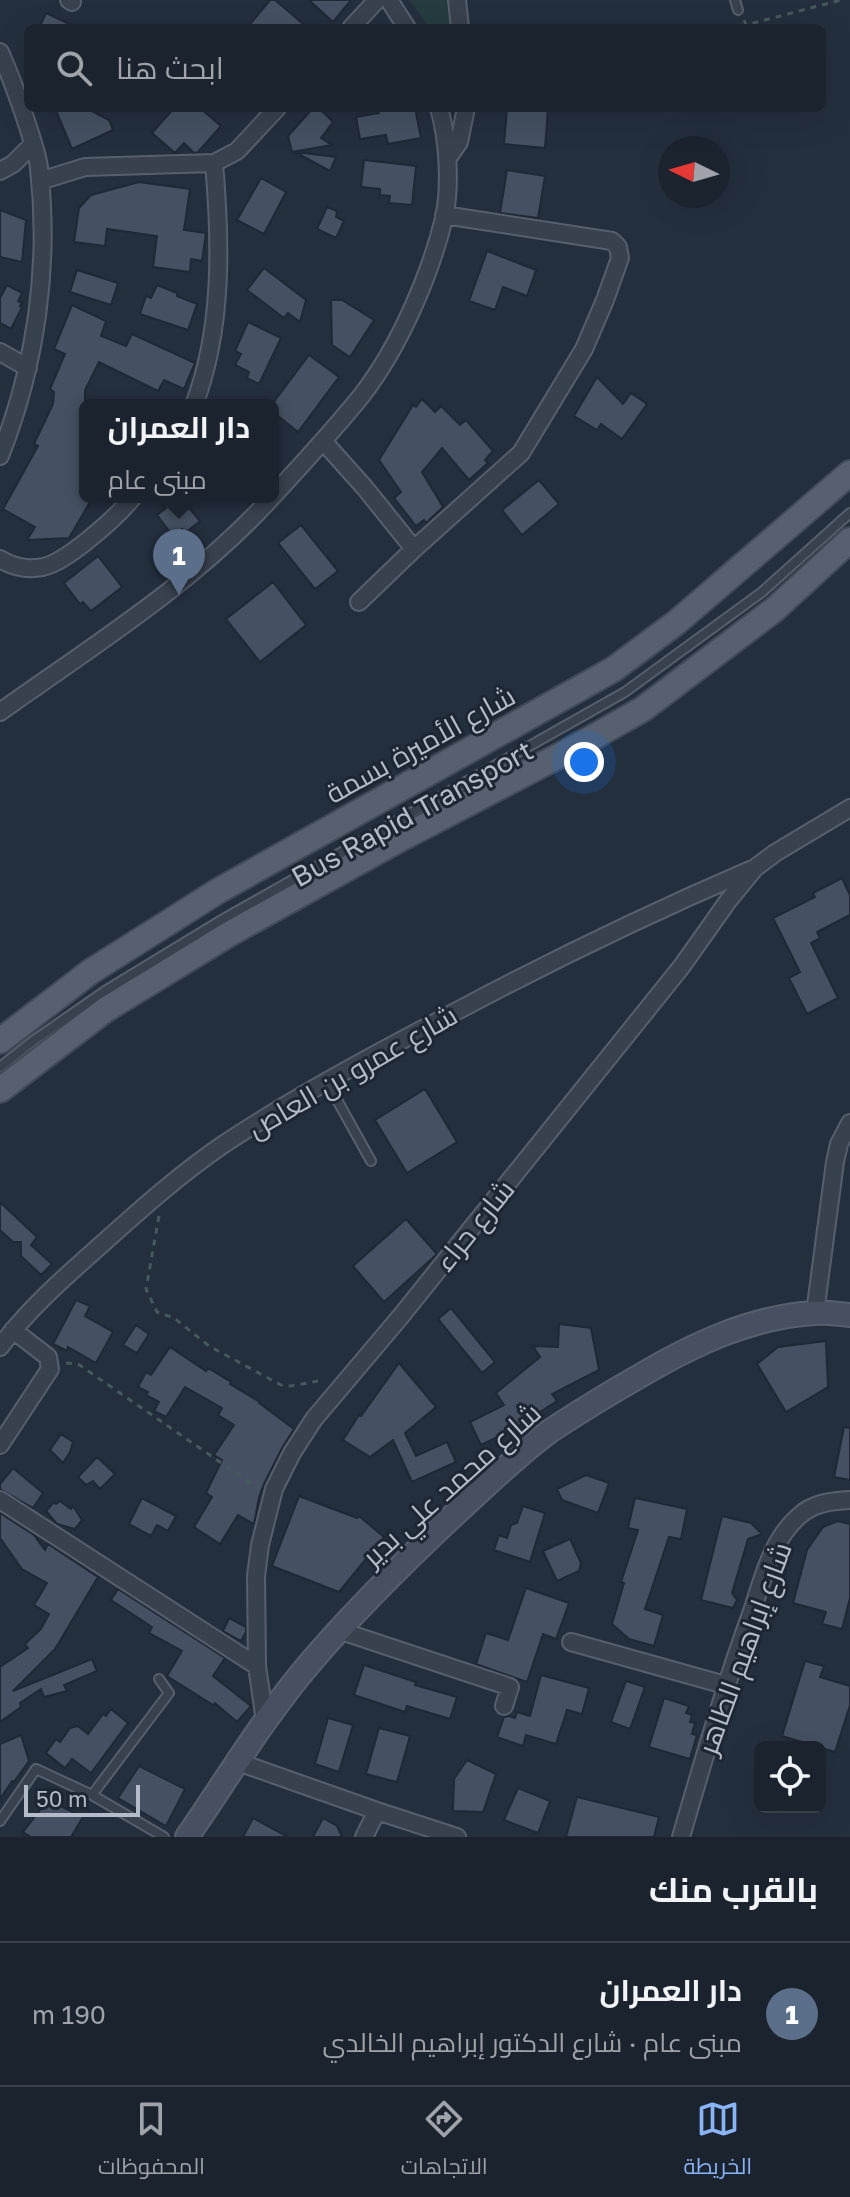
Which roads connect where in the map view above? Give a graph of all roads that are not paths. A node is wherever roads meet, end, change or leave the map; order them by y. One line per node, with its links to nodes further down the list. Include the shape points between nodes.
1 (377, 0): 4 (street)
2 (389, 0): 5 (street)
3 (457, 0): 6 (street)
4 (355, 24)
5 (404, 24)
6 (460, 24)
7 (0, 52): 11 (street)
8 (273, 112): 13 (street, via 237,151)
9 (440, 112): 12 (street)
10 (465, 112): 12 (street, via 459,142)
11 (33, 144): 14 (street); 15 (street)
12 (448, 158): 16 (street)
13 (214, 163): 15 (street, via 85,167); 19 (street, via 216,312)
14 (0, 171)
15 (40, 181): 18 (street, via 43,266)
16 (444, 215): 20 (street, via 420,294 396,340 364,392); 28 (street, via 612,241 620,258 584,349 521,453)
17 (0, 352): 18 (street)
18 (28, 368): 21 (street)
19 (196, 399)
20 (323, 441): 23 (street); 28 (street)
21 (0, 456)
22 (850, 473): 34 (main road, شارع الأميرة بسمة, via 677,622 614,669 218,891 90,972)
23 (279, 490)
24 (128, 503): 29 (street, via 64,558 44,567 22,568)
25 (267, 503): 31 (street, via 200,568)
26 (850, 513): 35 (lane, Bus Rapid Transport, via 762,592 625,692 225,918 105,991)
27 (850, 540): 37 (main road, via 775,609 643,709 229,934 105,1010)
28 (414, 549): 30 (street)
29 (0, 559)
30 (359, 602)
31 (0, 712)
32 (850, 808): 33 (street, شارع حراء)
33 (755, 868): 36 (street, شارع عمرو بن العاص, via 504,986); 49 (street, شارع حراء, via 292,1453 272,1498 260,1545)
34 (0, 1041)
35 (0, 1067)
36 (327, 1082): 39 (lane); 42 (street, شارع عمرو بن العاص, via 223,1145 165,1189)
37 (0, 1090)
38 (850, 1123): 40 (street, via 833,1175)
39 (371, 1161)
40 (815, 1313): 41 (street, شارع محمد علي بدير); 47 (street, شارع محمد علي بدير, via 705,1340 549,1433 414,1553)
41 (850, 1315)
42 (6, 1326): 43 (street, شارع عمرو بن العاص); 44 (street, via 48,1357 50,1369)
43 (0, 1347)
44 (0, 1445)
45 (0, 1500): 49 (street)
46 (850, 1500): 51 (street, شارع إبراهيم الطاهر, via 814,1506 779,1540)
47 (338, 1630): 52 (street, via 510,1687); 53 (street, شارع محمد علي بدير)
48 (571, 1642): 51 (street)
49 (257, 1666): 53 (street, شارع حراء)
50 (159, 1679): 55 (lane, via 169,1693)
51 (725, 1685): 62 (street, شارع إبراهيم الطاهر)
52 (504, 1706)
53 (265, 1721): 54 (street, شارع محمد علي بدير)
54 (238, 1762): 56 (street); 59 (street, شارع محمد علي بدير)
55 (92, 1795): 57 (lane, via 36,1769); 58 (lane)
56 (377, 1811): 60 (street); 61 (street)
57 (0, 1821)
58 (164, 1837)
59 (187, 1837)
60 (364, 1837)
61 (457, 1837)
62 (681, 1837)

